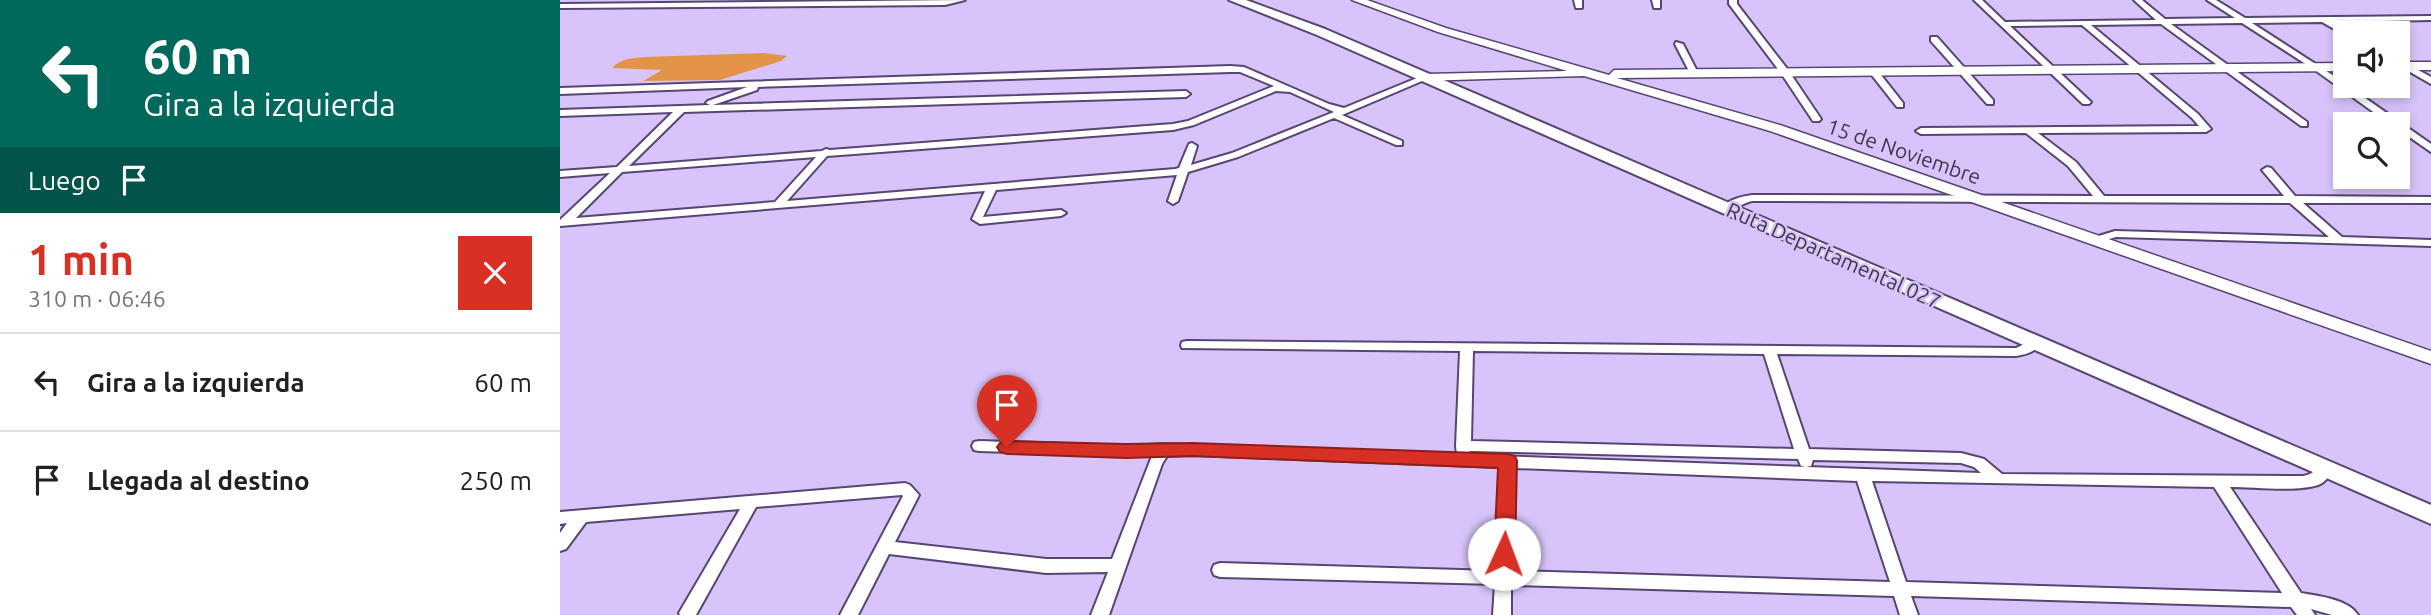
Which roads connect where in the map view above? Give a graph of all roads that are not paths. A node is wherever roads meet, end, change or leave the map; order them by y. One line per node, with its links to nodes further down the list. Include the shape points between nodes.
1 (626, 0): 12 (street)
2 (763, 0): 10 (street)
3 (961, 0): 10 (street)
4 (1235, 0): 35 (main road, Ruta Departamental 027)
5 (1357, 0): 34 (street, 15 de Noviembre, via 1441,30)
6 (1733, 0): 31 (street)
7 (1979, 0): 17 (street)
8 (2138, 0): 16 (street)
9 (2211, 0): 15 (street)
10 (755, 5): 12 (street)
11 (560, 6): 12 (street)
12 (615, 6)
13 (2431, 18): 14 (street)
14 (2323, 19): 15 (street); 19 (street)
15 (2243, 20): 16 (street); 24 (street)
16 (2163, 22): 18 (street); 26 (street)
17 (2005, 23): 18 (street); 28 (street)
18 (2084, 23): 27 (street)
19 (2333, 25)
20 (1934, 39): 30 (street)
21 (1679, 44): 33 (street)
22 (2410, 65): 23 (street)
23 (2431, 66)
24 (2317, 67): 25 (street); 26 (street); 55 (street)
25 (2333, 67)
26 (2227, 68): 27 (street); 50 (street)
27 (2139, 69): 28 (street); 51 (street, via 2206,129)
28 (2053, 70): 30 (street); 42 (street)
29 (2410, 70): 36 (street)
30 (1962, 71): 32 (street); 41 (street)
31 (1786, 72): 32 (street); 33 (street); 49 (street)
32 (1874, 72): 43 (street)
33 (1694, 73): 34 (street)
34 (1596, 74): 35 (street); 62 (street, 15 de Noviembre, via 1775,128)
35 (1425, 78): 46 (street); 68 (main road, Ruta Departamental 027)
36 (2431, 81)
37 (788, 83): 38 (street, via 1241,69); 39 (street); 44 (street, via 753,89)
38 (1286, 88): 46 (street); 48 (street, via 1268,89)
39 (560, 91)
40 (1186, 94): 44 (street)
41 (1990, 102)
42 (2086, 103)
43 (1900, 105)
44 (698, 108): 45 (street)
45 (681, 109): 47 (street); 57 (street)
46 (1340, 112): 53 (street); 59 (street, via 1235,155)
47 (560, 113)
48 (1200, 118): 56 (street, via 1173,127)
49 (1816, 119)
50 (2304, 124)
51 (2028, 130): 52 (street); 63 (street, via 2073,164)
52 (1921, 131)
53 (1399, 143)
54 (1192, 145): 59 (street)
55 (2431, 149)
56 (827, 151): 57 (street); 67 (street)
57 (622, 167): 60 (street); 70 (street)
58 (2267, 170): 64 (street)
59 (1182, 171): 61 (street); 66 (street)
60 (560, 172)
61 (992, 188): 67 (street); 69 (street, via 976,219 980,221)
62 (1973, 198): 63 (street); 68 (street, via 1752,198); 71 (street, 15 de Noviembre)
63 (2100, 198): 64 (street)
64 (2291, 198): 65 (street); 72 (street)
65 (2431, 200)
66 (1173, 201)
67 (777, 206): 70 (street)
68 (1726, 208): 74 (main road, Ruta Departamental 027)
69 (1061, 213)
70 (562, 223)
71 (2096, 240): 72 (street, via 2115,234); 78 (street, 15 de Noviembre)
72 (2340, 241): 73 (street)
73 (2431, 243)
74 (2035, 343): 77 (street, via 2016,352); 84 (main road, Ruta Departamental 027)
75 (1187, 345): 76 (street)
76 (1467, 347): 77 (street); 81 (street)
77 (1769, 350): 82 (street)
78 (2431, 358)
79 (979, 446): 80 (street)
80 (1164, 449): 81 (street); 95 (street)
81 (1463, 453): 82 (street); 83 (street)
82 (1804, 454): 85 (street); 87 (street, via 1961,458 1979,463)
83 (1508, 461): 85 (street); 97 (street)
84 (2326, 470): 88 (street, via 2316,480 2303,482); 91 (main road, Ruta Departamental 027)
85 (1810, 472): 86 (street)
86 (1862, 474): 87 (street); 98 (street)
87 (1996, 477): 88 (street)
88 (2218, 482): 99 (street)
89 (752, 501): 90 (street); 94 (street, via 905,489 911,495); 100 (street)
90 (582, 515): 92 (street); 93 (street)
91 (2431, 515)
92 (560, 518)
93 (560, 545)
94 (884, 547): 95 (street, via 1046,566); 101 (street)
95 (1118, 565): 102 (street)
96 (1220, 570): 97 (street)
97 (1503, 578): 98 (street); 103 (street)
98 (1901, 589): 99 (street); 104 (street)
99 (2295, 600): 105 (street); 106 (street, via 2330,606)
100 (688, 613)
101 (849, 615)
102 (1100, 615)
103 (1502, 615)
104 (1909, 615)
105 (2305, 615)
106 (2349, 615)

